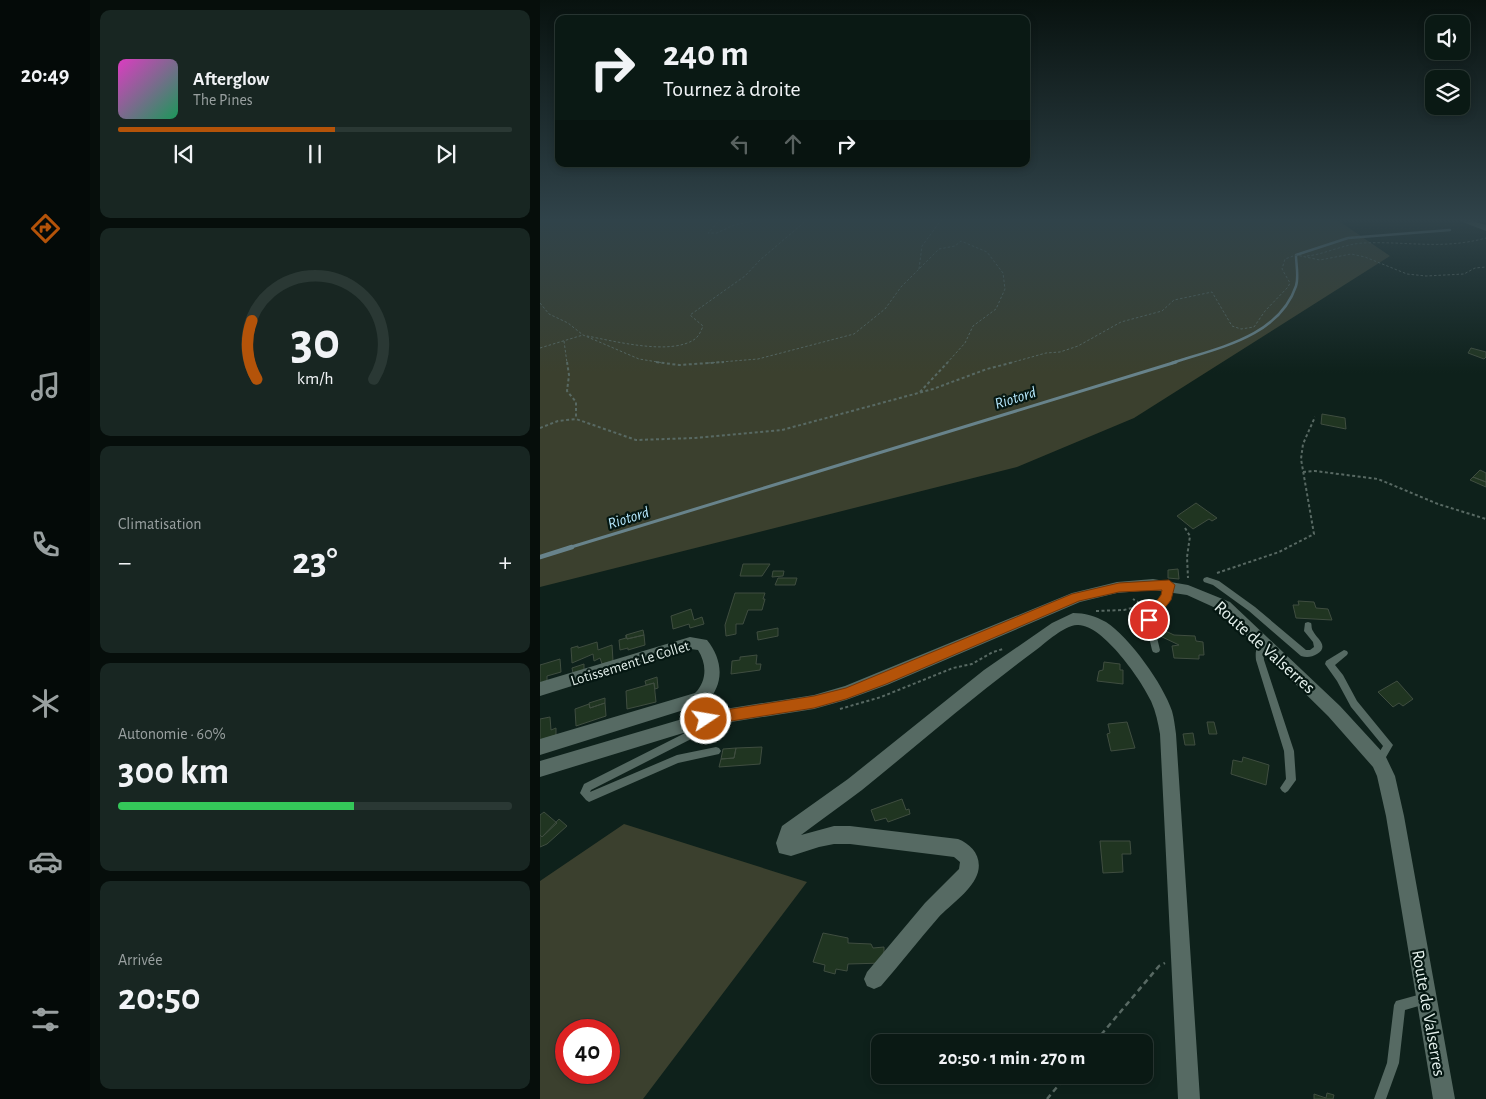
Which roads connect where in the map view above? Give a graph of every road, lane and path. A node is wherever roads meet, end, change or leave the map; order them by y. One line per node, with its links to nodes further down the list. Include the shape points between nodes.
1 (750, 270): 8 (path, via 690,315 703,326 696,339 686,344 641,346)
2 (918, 270): 8 (path, via 900,287 885,309 854,334 758,359 679,366 640,359)
3 (1000, 270): 11 (path, via 1005,284 996,309 973,326 965,343)
4 (1283, 270): 11 (path, via 1290,283 1288,288 1254,327 1241,329 1232,326 1212,292 1193,295 1174,300 1162,311 1121,322 1078,346)
5 (1398, 270): 6 (path, via 1426,276 1464,274)
6 (1471, 270)
7 (540, 303): 8 (path, via 549,314)
8 (583, 335): 9 (path)
9 (564, 341): 10 (path); 13 (path, via 569,376 566,391 576,402)
10 (540, 348)
11 (920, 392): 13 (path, via 782,430 695,438 636,440)
12 (1314, 417): 15 (path, via 1303,444)
13 (576, 419): 14 (path)
14 (540, 428)
15 (1302, 472): 16 (path, via 1378,479 1438,504); 18 (path, via 1314,534 1271,555 1216,573)
16 (1486, 518)
17 (1185, 528): 19 (path, via 1190,536)
18 (1207, 580): 23 (lane, via 1252,609 1304,654 1318,649)
19 (1188, 581)
20 (1169, 585): 21 (street, Route de Valserres); 24 (street, Route de Valserres, via 1206,595 1225,606); 25 (lane, via 1167,596 1149,620)
21 (1119, 588): 22 (path, via 1138,602 1136,607 1083,613); 28 (street, Route de Valserres, via 1077,597 846,693 814,702)
22 (1073, 619): 34 (street, via 1085,619 1101,627 1119,643 1150,683 1164,712); 35 (street, via 990,674 854,785 794,827 786,838 786,846 791,847 820,838 850,835 958,848 966,854 970,867 968,875 932,910)
23 (1308, 625)
24 (1266, 646): 31 (street, Route de Valserres, via 1334,710); 33 (lane, via 1258,651 1289,751 1291,780)
25 (1156, 650)
26 (1344, 653): 31 (lane, via 1328,664 1354,704 1388,745)
27 (540, 689): 29 (street, Lotissement Le Collet, via 690,643 702,644 712,664 710,687 700,698)
28 (706, 719): 30 (lane, via 706,724 698,731 588,787 585,792 589,797 677,759); 32 (street, Route de Valserres)
29 (540, 747)
30 (716, 752)
31 (1378, 761): 36 (street, Route de Valserres, via 1386,776 1395,816)
32 (540, 770)
33 (1285, 788)
34 (1181, 955): 37 (path, via 1159,966); 40 (street)
35 (874, 979)
36 (1427, 998): 41 (lane, via 1400,1005 1393,1063); 42 (street, Route de Valserres)
37 (1102, 1034)
38 (1059, 1084): 39 (path)
39 (1046, 1099)
40 (1189, 1099)
41 (1380, 1099)
42 (1444, 1099)

